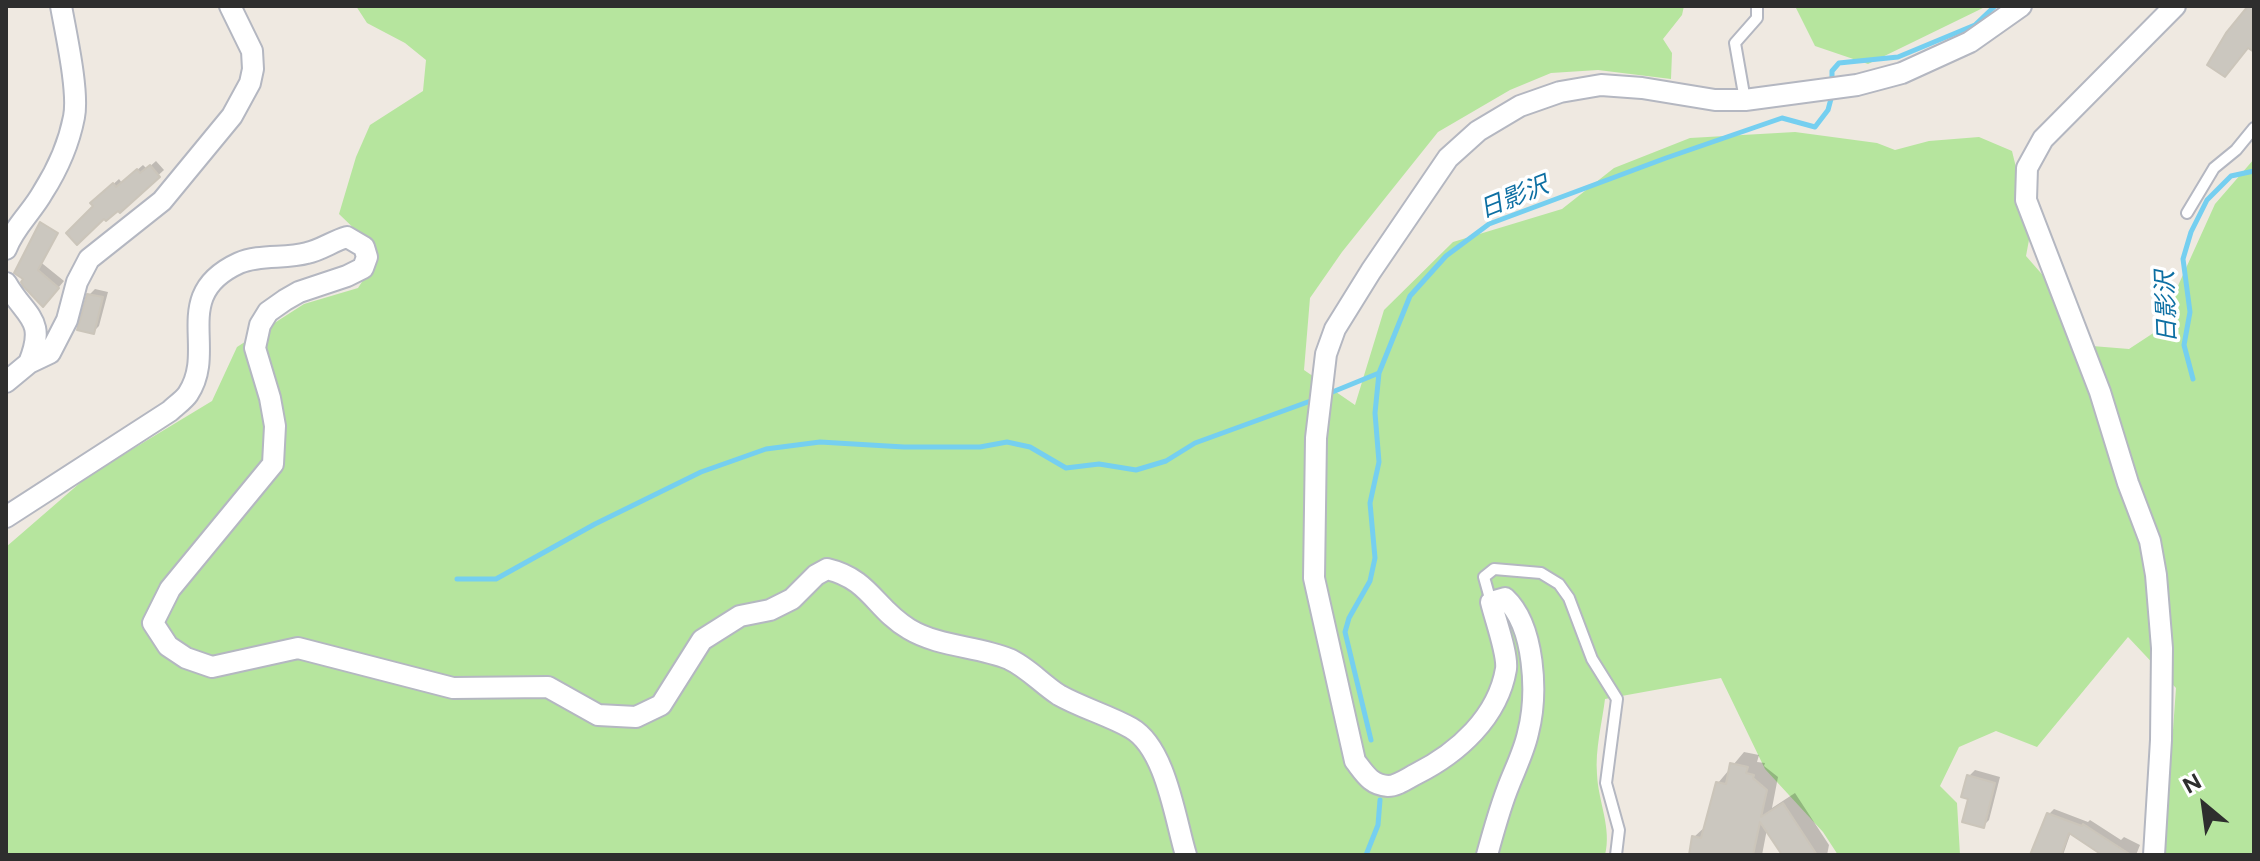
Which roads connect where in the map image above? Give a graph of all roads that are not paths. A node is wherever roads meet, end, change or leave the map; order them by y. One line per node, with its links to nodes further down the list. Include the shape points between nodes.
1 (61, 6): 9 (street, via 75,115 43,193)
2 (230, 6): 11 (street, via 252,51 253,69 232,116 162,201 89,259 50,353)
3 (1757, 6): 6 (lane, via 1757,18 1735,43)
4 (2021, 6): 6 (street, via 1970,42 1902,73 1857,85)
5 (2175, 6): 18 (street, via 2043,139 2027,168 2026,200 2150,541 2162,648)
6 (1745, 100): 14 (street, via 1601,85 1520,106 1478,131 1448,158 1335,329 1326,354 1318,419 1314,578 1355,761 1371,782 1391,787 1431,767 1483,723 1506,667)
7 (2254, 128): 8 (lane, via 2214,168)
8 (2187, 213)
9 (6, 249)
10 (6, 283): 11 (street, via 37,330)
11 (29, 363): 12 (street)
12 (6, 382)
13 (6, 517): 15 (street, via 170,411 188,394 199,352 197,311 212,283 240,262 306,254 347,237 364,247 363,268 299,292 268,312 260,325 255,348 275,426 273,464 170,589 153,623 168,646 212,667 298,648 453,688 548,687 598,715 636,717 661,705 702,640 740,616 792,599 827,569 860,582 910,630 1010,660 1060,695 1135,730 1164,773)
14 (1491, 602): 16 (street, via 1505,598 1514,607 1533,672 1529,731); 17 (lane, via 1484,577 1494,569 1541,573 1569,598 1592,659 1617,699 1606,783 1619,830)
15 (1186, 855)
16 (1487, 855)
17 (1616, 855)
18 (2154, 855)

